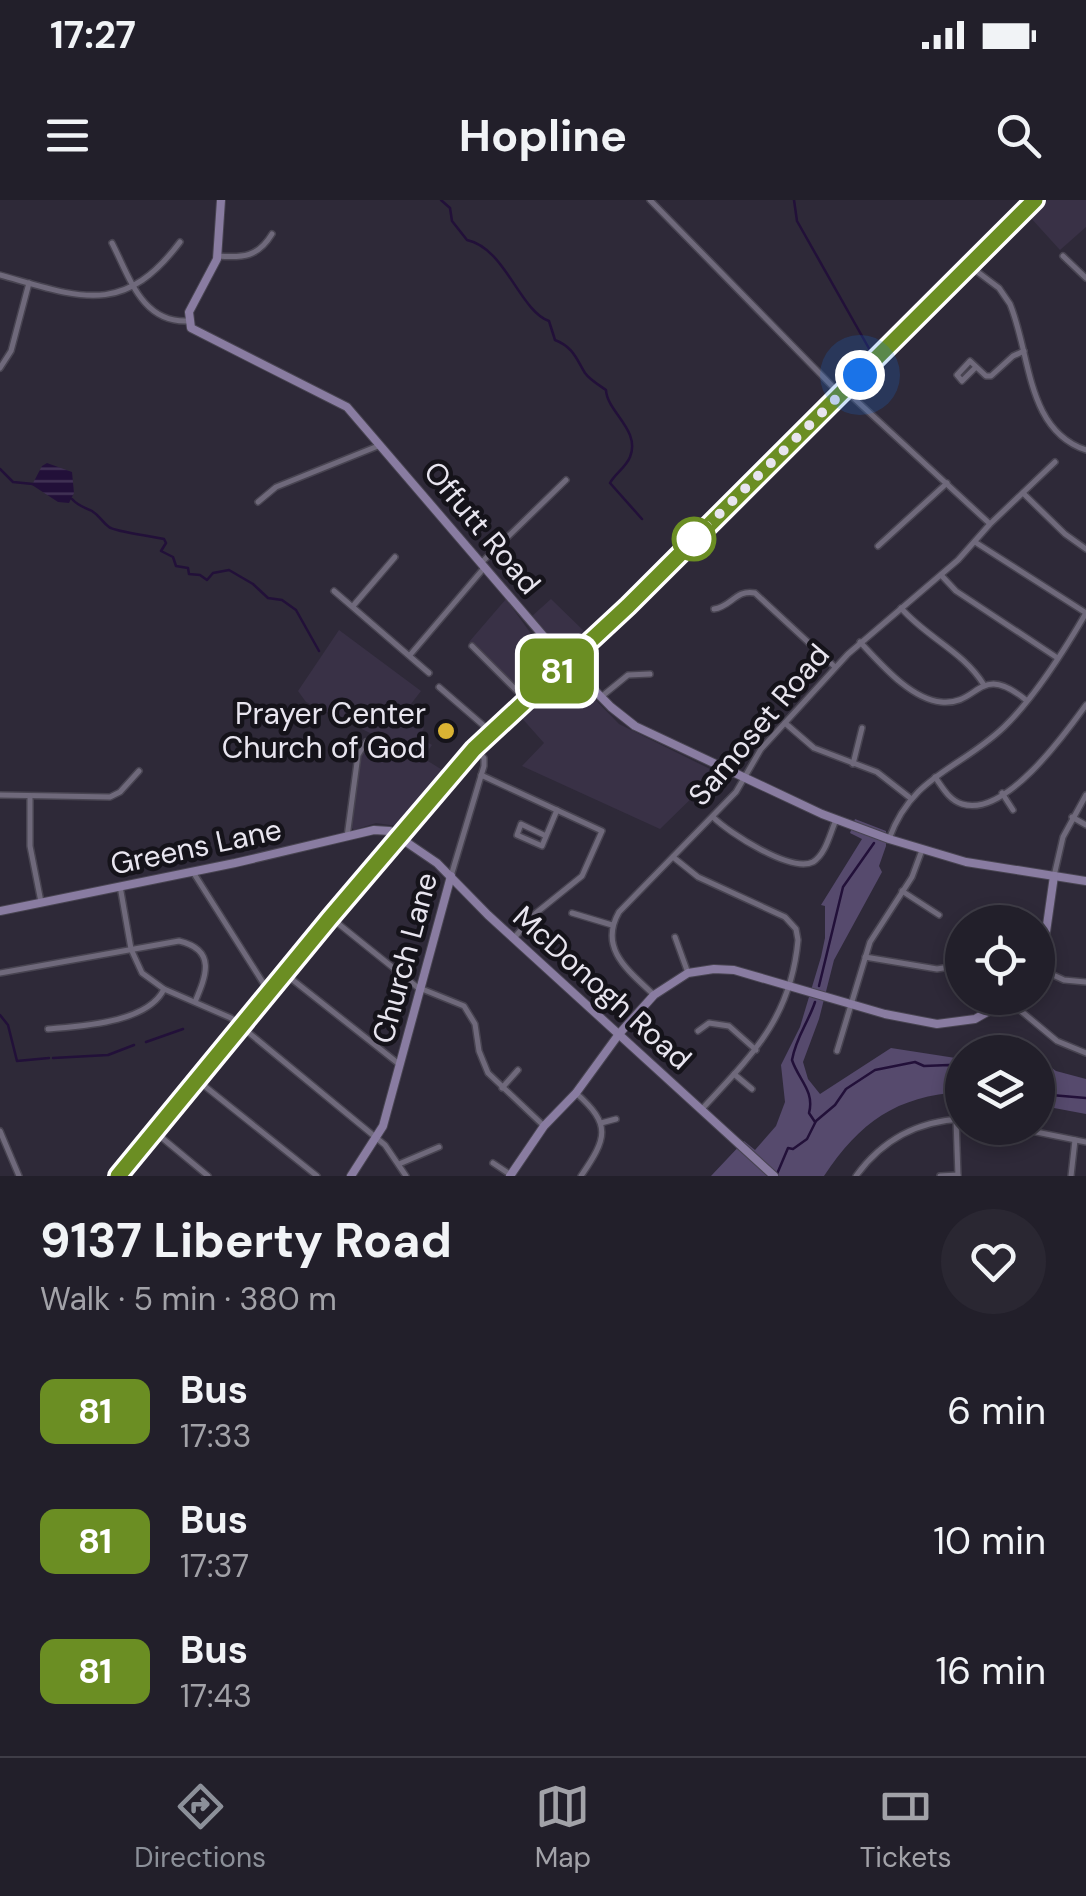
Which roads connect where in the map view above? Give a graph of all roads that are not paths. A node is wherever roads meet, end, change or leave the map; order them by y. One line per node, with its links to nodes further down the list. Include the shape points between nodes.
1 (221, 200): 7 (street)
2 (650, 200): 18 (street)
3 (1035, 200): 9 (main road)
4 (272, 234): 7 (street, via 248,256)
5 (180, 242): 13 (street)
6 (112, 243): 13 (street)
7 (218, 256): 14 (street)
8 (1064, 256): 10 (street)
9 (969, 265): 15 (street, via 1008,300); 18 (main road)
10 (1084, 273)
11 (0, 275): 12 (street)
12 (30, 283): 13 (street, via 93,296); 17 (street, via 11,352)
13 (134, 286): 14 (street, via 152,312)
14 (188, 322): 19 (street, Offutt Road, via 200,334 337,400)
15 (1024, 351): 16 (street, via 991,376); 20 (street, via 1046,420 1064,440)
16 (976, 367)
17 (0, 368)
18 (843, 392): 23 (street); 42 (main road)
19 (381, 444): 25 (street, via 276,486); 31 (street, Offutt Road)
20 (1086, 450)
21 (1054, 462): 24 (street, Samoset Road)
22 (566, 480): 31 (street)
23 (947, 483): 26 (street); 28 (street)
24 (1024, 493): 26 (street, Samoset Road); 29 (street)
25 (258, 502)
26 (990, 524): 27 (street, Samoset Road)
27 (975, 542): 32 (street, Samoset Road); 37 (street)
28 (878, 546)
29 (1086, 548)
30 (395, 557): 34 (street)
31 (484, 564): 40 (street); 42 (street, Offutt Road)
32 (941, 575): 35 (street, Samoset Road); 41 (street)
33 (334, 591): 34 (street)
34 (353, 606): 40 (street)
35 (901, 608): 38 (street, Samoset Road); 46 (street, via 968,662)
36 (714, 609): 43 (street, via 755,593)
37 (1086, 613): 41 (street)
38 (860, 642): 43 (street, Samoset Road); 46 (street, via 892,674 935,701 954,701)
39 (472, 646): 49 (street)
40 (410, 656): 44 (street)
41 (1056, 658): 50 (street)
42 (567, 662): 48 (street, Offutt Road); 49 (main road)
43 (835, 668): 52 (street, Samoset Road)
44 (429, 673)
45 (650, 674): 48 (street, via 628,674)
46 (984, 685): 50 (street, via 1002,684)
47 (439, 687): 54 (street)
48 (601, 697): 61 (street, Offutt Road, via 641,729)
49 (526, 699): 54 (main road)
50 (1026, 700): 60 (street, via 998,732)
51 (1086, 705): 62 (street, via 1039,764)
52 (785, 723): 57 (street, via 814,748); 61 (street, Samoset Road)
53 (862, 728): 57 (street)
54 (491, 732): 56 (main road)
55 (366, 742): 75 (street, via 358,755)
56 (474, 749): 59 (street, via 484,758); 73 (main road)
57 (853, 764): 66 (street, via 882,775)
58 (139, 771): 64 (street, via 110,797)
59 (482, 775): 67 (street); 80 (street, Church Lane)
60 (935, 777): 62 (street, via 963,804 984,805); 66 (street)
61 (744, 778): 69 (street, Samoset Road); 71 (street, Offutt Road)
62 (1002, 794): 68 (street)
63 (0, 796): 64 (street)
64 (30, 796): 85 (street, via 30,846)
65 (1086, 796): 70 (street)
66 (910, 798): 76 (street)
67 (557, 810): 74 (street); 93 (street, via 602,831 582,876)
68 (1013, 810)
69 (712, 816): 71 (street, via 738,838 802,864 821,854); 78 (street, Samoset Road)
70 (1072, 817): 72 (street); 81 (street)
71 (836, 820): 76 (street, Offutt Road)
72 (1086, 824)
73 (399, 836): 75 (street, Greens Lane, via 381,829); 80 (street, McDonogh Road); 90 (main road)
74 (546, 836): 74 (street, via 542,846 516,835 521,824)
75 (347, 837): 79 (street, Greens Lane)
76 (889, 840): 77 (street, Offutt Road)
77 (922, 850): 81 (street, Offutt Road); 84 (street)
78 (673, 856): 91 (street, Samoset Road); 102 (street, via 698,876 789,920 798,940)
79 (192, 872): 83 (street, Greens Lane); 105 (street)
80 (450, 876): 93 (street, McDonogh Road); 103 (street, Church Lane)
81 (1054, 876): 82 (street, Offutt Road); 86 (street)
82 (1086, 880)
83 (120, 886): 85 (street, Greens Lane); 94 (street)
84 (902, 892): 89 (street); 95 (street)
85 (41, 902): 87 (street, Greens Lane)
86 (1047, 905)
87 (0, 911)
88 (572, 913): 91 (street)
89 (939, 915)
90 (330, 918): 98 (main road); 103 (street)
91 (612, 925): 106 (street, via 616,957)
92 (675, 937): 99 (street)
93 (514, 938): 114 (street, McDonogh Road)
94 (131, 949): 97 (street); 104 (street, via 142,973); 107 (street, via 179,941 194,946 206,970)
95 (865, 958): 96 (street); 108 (street)
96 (945, 968)
97 (0, 973)
98 (284, 973): 105 (main road); 118 (street)
99 (688, 973): 102 (street, via 724,969); 106 (street)
100 (1055, 976): 101 (street)
101 (1086, 982)
102 (787, 986): 108 (street); 115 (street)
103 (420, 989): 118 (street, Church Lane); 122 (street, via 469,1012 484,1066)
104 (164, 990): 107 (street); 112 (street, via 152,1005 114,1020)
105 (270, 992): 111 (main road)
106 (654, 995): 114 (street)
107 (195, 1002): 111 (street)
108 (851, 1004): 109 (street, via 923,1022); 116 (street)
109 (987, 1015)
110 (1029, 1015): 117 (street, via 1058,1041)
111 (241, 1026): 121 (main road); 133 (street)
112 (48, 1029)
113 (698, 1031): 115 (street, via 724,1024)
114 (619, 1034): 124 (street); 125 (street, McDonogh Road)
115 (756, 1050): 120 (street)
116 (837, 1050)
117 (1086, 1053)
118 (400, 1064): 133 (street, Church Lane)
119 (518, 1070): 122 (street)
120 (734, 1074): 123 (street); 125 (street)
121 (197, 1080): 131 (main road); 145 (street)
122 (502, 1088): 129 (street)
123 (752, 1089)
124 (576, 1092): 128 (street); 129 (street)
125 (702, 1109): 149 (street, McDonogh Road)
126 (616, 1120): 128 (street)
127 (945, 1121): 150 (street, via 897,1137)
128 (601, 1123): 148 (street, via 600,1147)
129 (544, 1126): 141 (street)
130 (0, 1131): 143 (street)
131 (155, 1132): 140 (main road); 144 (street)
132 (1055, 1136): 134 (street)
133 (378, 1138): 139 (street); 146 (street, Church Lane)
134 (1076, 1140): 135 (street); 152 (street)
135 (1086, 1142)
136 (959, 1145): 142 (street)
137 (439, 1147): 139 (street)
138 (493, 1163): 141 (street)
139 (400, 1164): 147 (street)
140 (120, 1175)
141 (510, 1175)
142 (958, 1175): 151 (street)
143 (19, 1176)
144 (208, 1176)
145 (316, 1176)
146 (351, 1176)
147 (406, 1176)
148 (581, 1176)
149 (774, 1176)
150 (856, 1176)
151 (940, 1176)
152 (1071, 1176)

